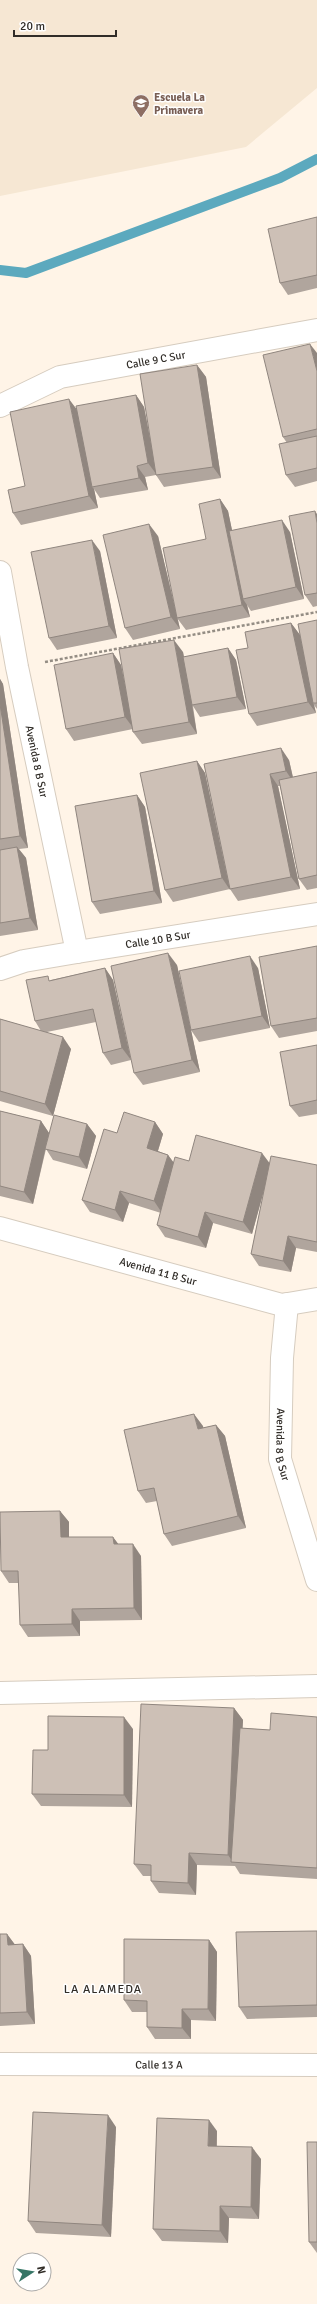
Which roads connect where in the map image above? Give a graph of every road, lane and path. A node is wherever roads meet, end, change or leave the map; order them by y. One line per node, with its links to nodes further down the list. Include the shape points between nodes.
1 (317, 330): 2 (street, Calle 9 C Sur, via 60,377)
2 (0, 406)
3 (0, 572): 5 (street, Avenida 8 B Sur)
4 (317, 612): 5 (path)
5 (9, 668): 7 (street, Avenida 8 B Sur)
6 (317, 914): 7 (street, Calle 10 B Sur)
7 (76, 952): 8 (street, Calle 10 B Sur)
8 (0, 969)
9 (0, 1228): 11 (street, Avenida 11 B Sur, via 275,1303)
10 (317, 1299): 11 (street, Avenida 11 B Sur)
11 (287, 1304): 12 (street, Avenida 8 B Sur, via 282,1358 280,1459)
12 (317, 1580)
13 (317, 1686): 14 (street)
14 (0, 1693)
15 (0, 2064): 16 (street, Calle 13 A)
16 (317, 2065)

